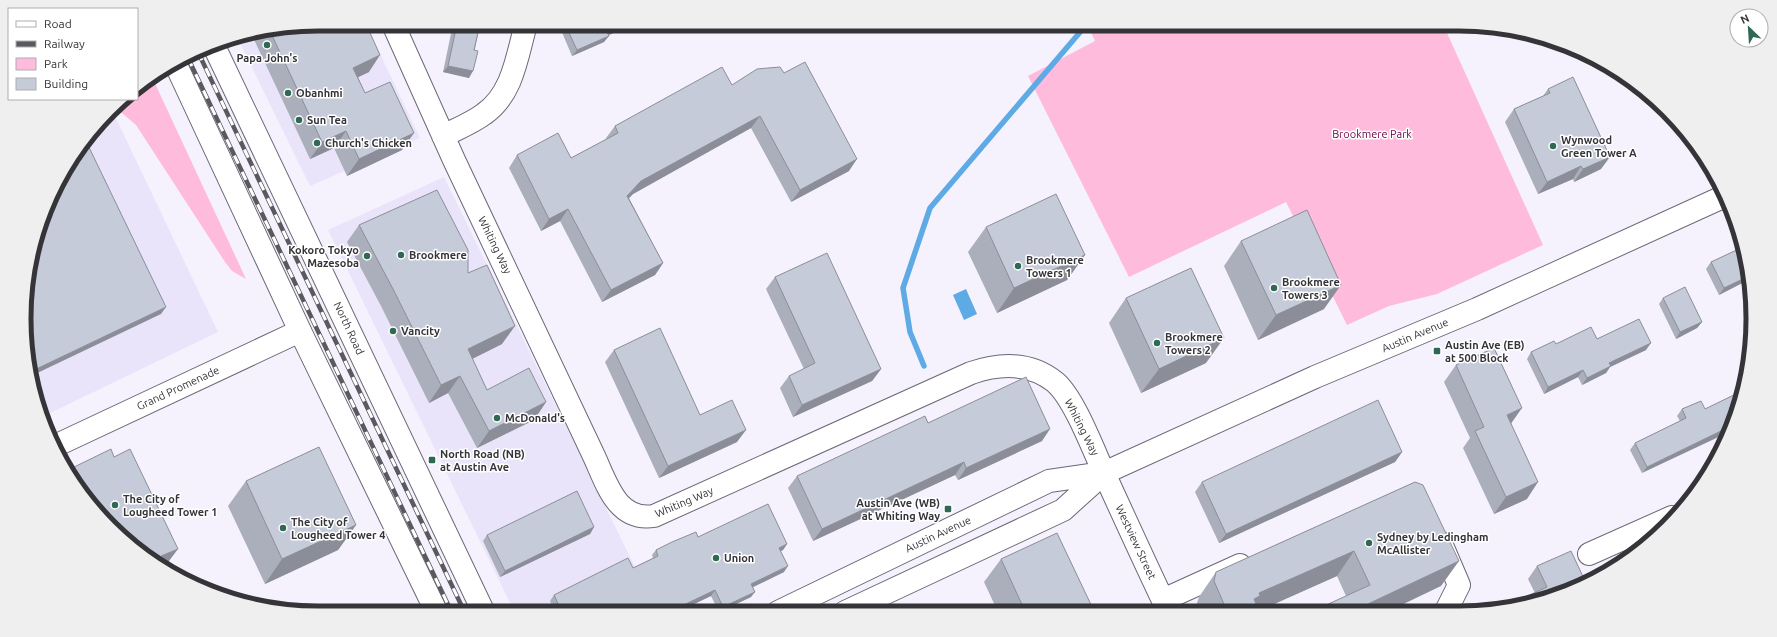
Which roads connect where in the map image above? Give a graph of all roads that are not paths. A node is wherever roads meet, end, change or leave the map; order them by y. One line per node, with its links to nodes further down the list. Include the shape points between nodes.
1 (396, 31): 5 (main road, Whiting Way)
2 (524, 31): 5 (main road, via 513,73 503,94 484,114)
3 (216, 50): 15 (main road, North Road)
4 (178, 69): 7 (main road)
5 (443, 136): 9 (main road, Whiting Way, via 613,494 629,513 640,517 654,516 971,373 1000,366 1012,365 1037,372 1062,390 1091,442)
6 (1720, 198): 9 (main road, Austin Avenue, via 1477,309 1315,377)
7 (300, 332): 8 (main road, Grand Promenade); 14 (main road)
8 (60, 444)
9 (1104, 473): 16 (main road, Austin Avenue, via 1049,481); 17 (main road, Austin Avenue, via 1063,510); 18 (main road, Westview Street)
10 (1663, 521): 12 (main road)
11 (1434, 528): 19 (main road, via 1459,585)
12 (1589, 554)
13 (1258, 556): 18 (main road)
14 (434, 606)
15 (481, 606)
16 (790, 606)
17 (858, 606)
18 (1165, 606)
19 (1448, 606)

